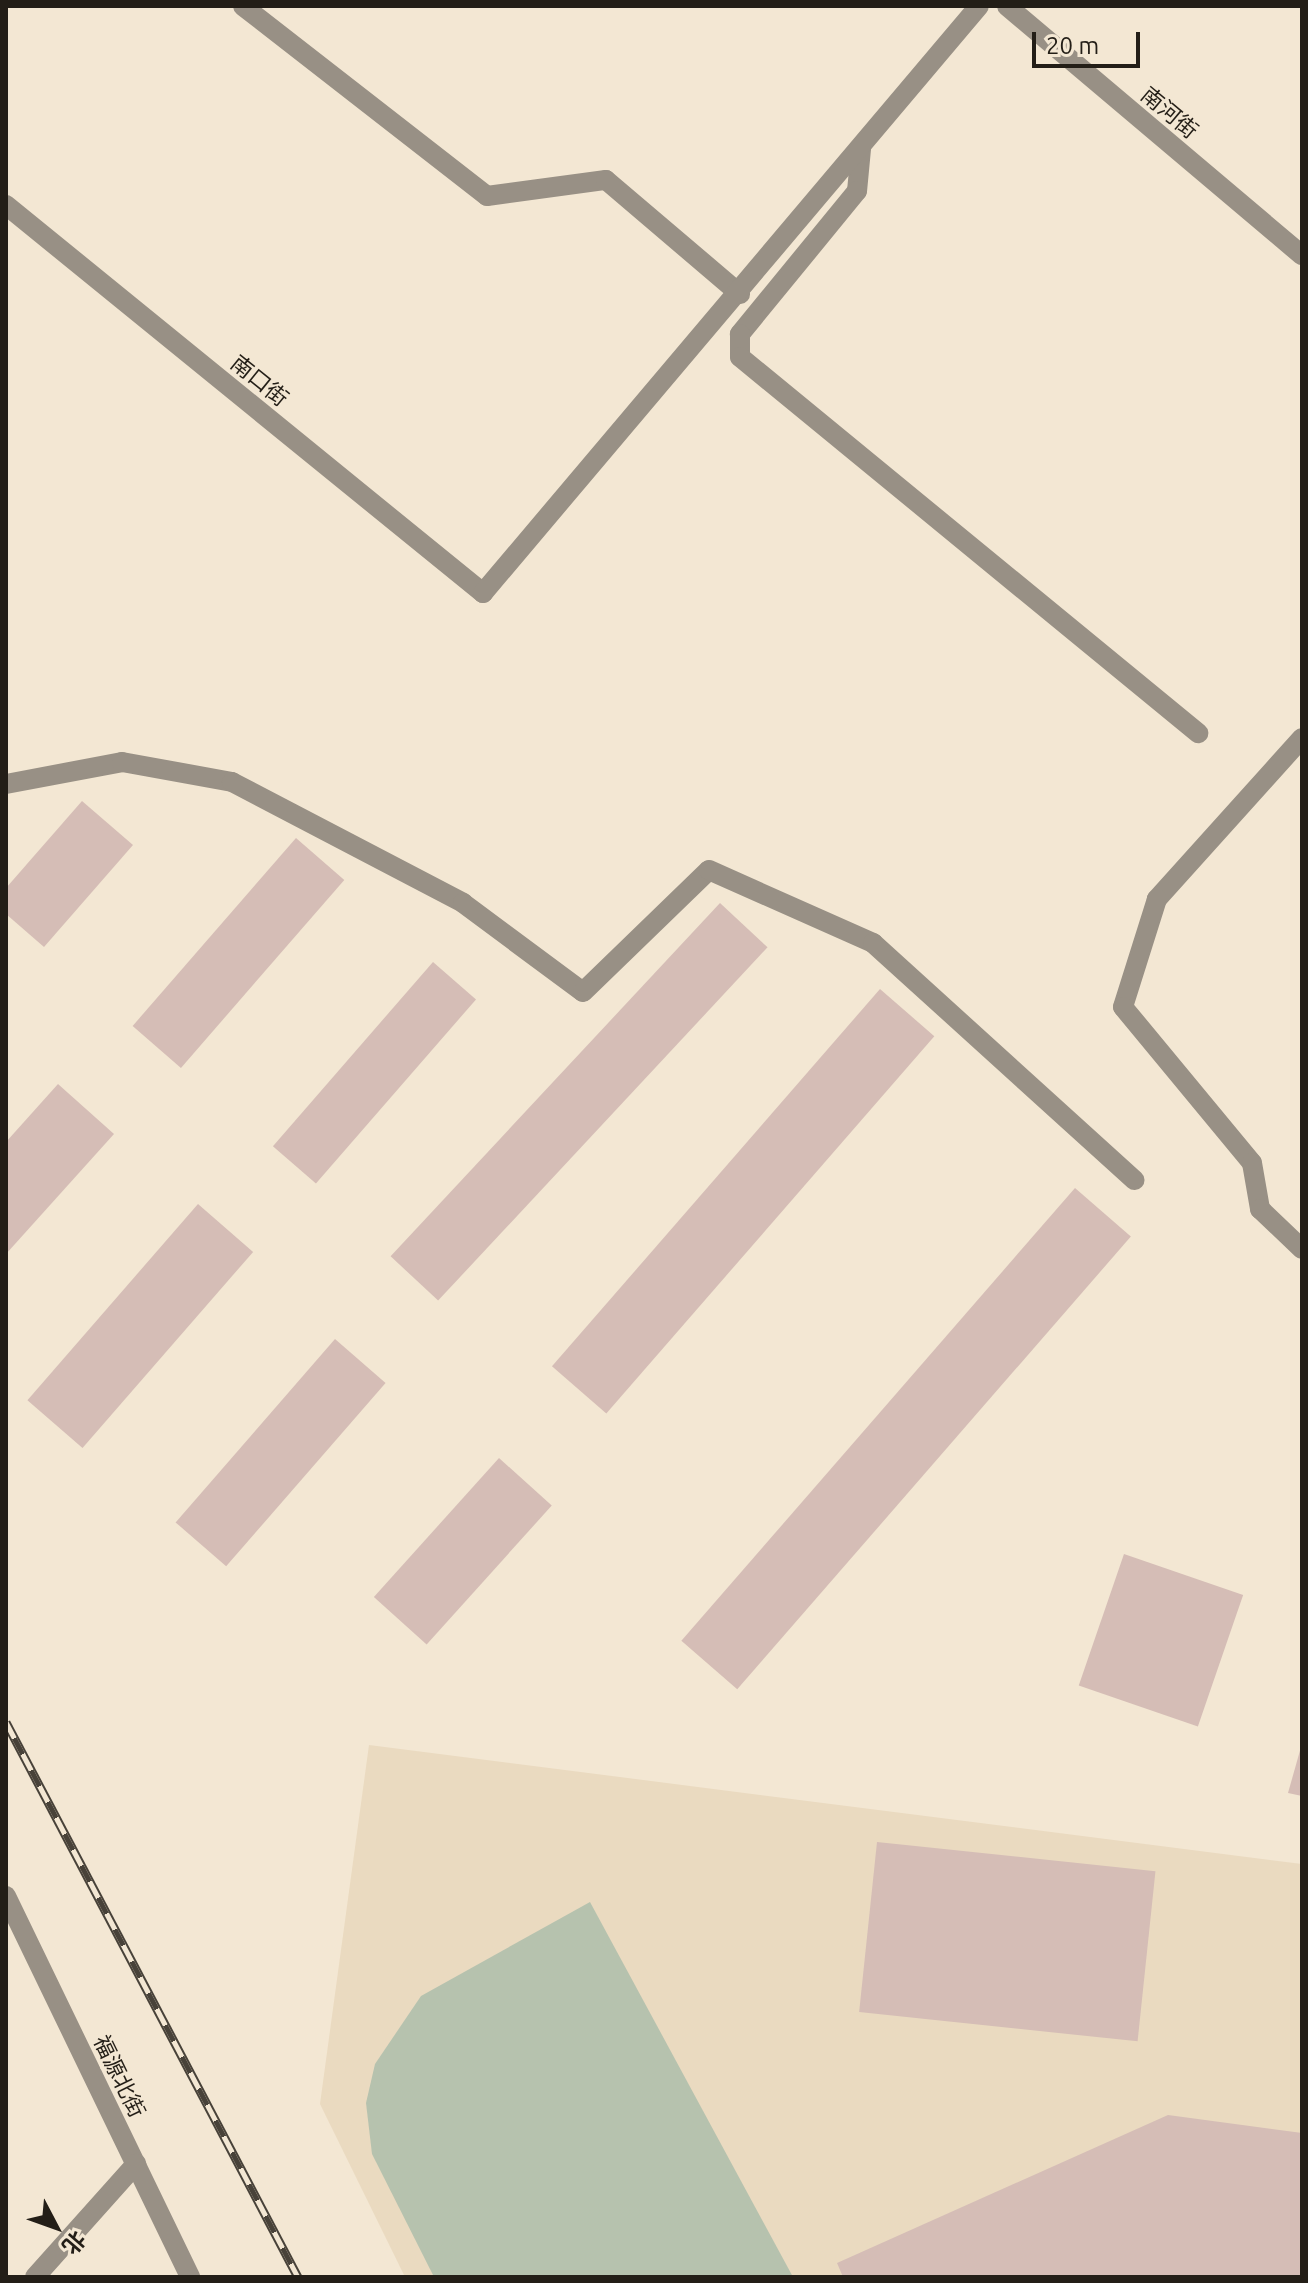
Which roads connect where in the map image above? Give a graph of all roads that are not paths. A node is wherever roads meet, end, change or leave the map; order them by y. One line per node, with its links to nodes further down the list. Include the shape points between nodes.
1 (243, 6): 7 (street, via 487,196 606,180)
2 (979, 6): 4 (street)
3 (1007, 6): 6 (street, 南河街)
4 (861, 149): 7 (street); 8 (street, via 857,191 740,334 740,357)
5 (6, 205): 7 (street, 南口街, via 483,593)
6 (1302, 255)
7 (740, 294)
8 (1198, 733)
9 (1302, 738): 12 (street, via 1157,899 1123,1007 1252,1163 1260,1209)
10 (6, 784): 11 (street, via 122,762 232,782 463,903 583,992 709,870 873,943)
11 (1134, 1180)
12 (1302, 1249)
13 (6, 1896): 14 (street, 福源北街)
14 (136, 2164): 15 (street); 16 (street, 福源北街)
15 (35, 2277)
16 (190, 2277)

